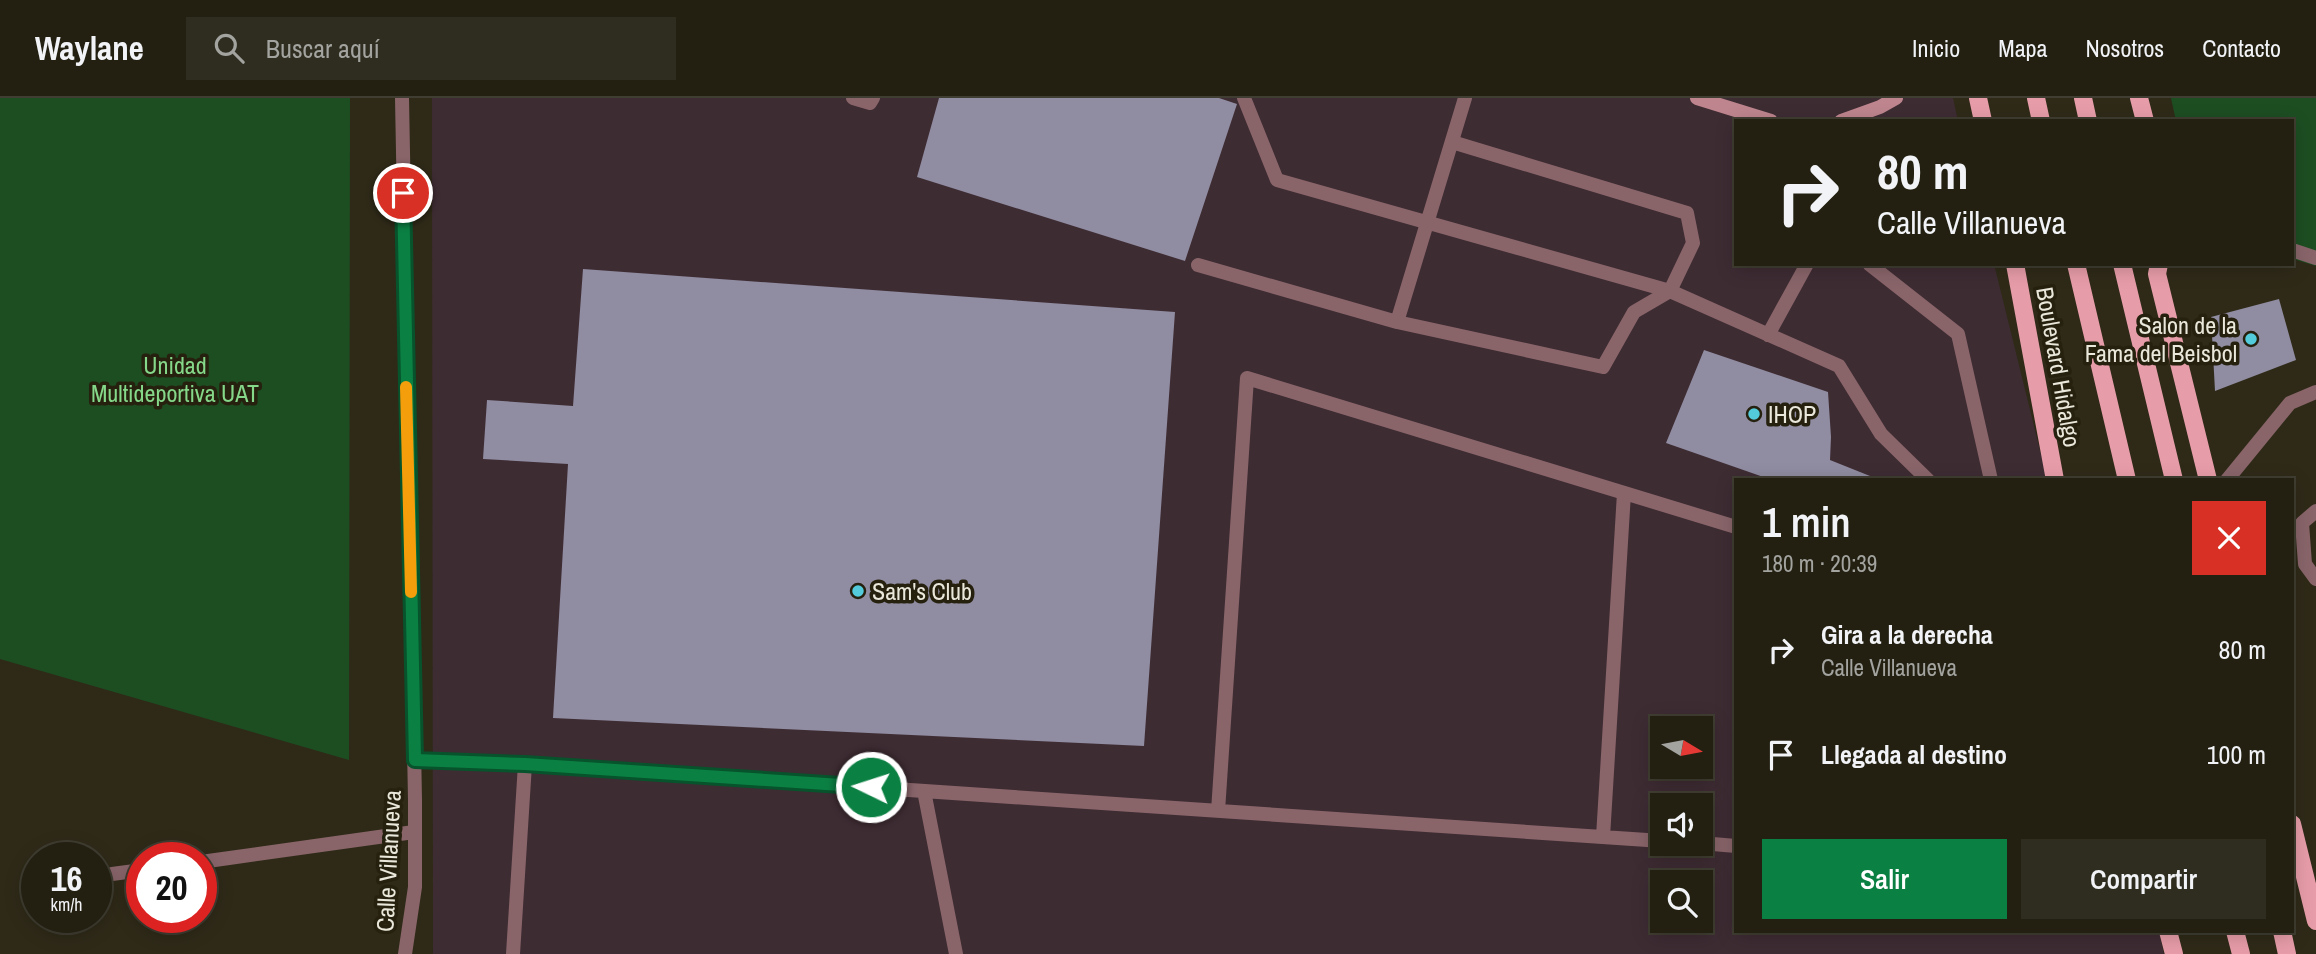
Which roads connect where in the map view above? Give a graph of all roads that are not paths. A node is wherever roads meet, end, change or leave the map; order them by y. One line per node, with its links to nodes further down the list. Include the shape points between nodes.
1 (402, 98): 44 (street, Calle Villanueva)
2 (853, 98): 3 (street, via 870,103)
3 (873, 98)
4 (1244, 98): 19 (street, via 1277,180)
5 (1465, 98): 18 (street)
6 (1697, 98): 12 (street)
7 (1896, 98): 13 (street)
8 (1978, 98): 14 (main road)
9 (2036, 98): 15 (main road)
10 (2083, 98): 16 (main road)
11 (2139, 98): 17 (main road)
12 (1765, 119)
13 (1847, 119)
14 (1983, 119)
15 (2041, 119)
16 (2088, 119)
17 (2144, 119)
18 (1452, 142): 19 (street); 29 (street, via 1687,213 1693,243)
19 (1428, 221): 29 (street); 30 (street)
20 (2294, 251): 21 (street)
21 (2316, 258)
22 (1198, 265): 30 (street)
23 (1806, 266): 31 (street)
24 (1872, 266): 34 (street, via 1958,334)
25 (2015, 266): 35 (main road, Boulevard Hidalgo)
26 (2076, 266): 36 (main road, Boulevard Hidalgo)
27 (2122, 266): 37 (main road)
28 (2159, 266): 38 (main road)
29 (1670, 290): 30 (street, via 1634,312 1603,367); 31 (street)
30 (1396, 322)
31 (1768, 335): 33 (street, via 1839,366 1881,433)
32 (2316, 392): 39 (street, via 2290,403)
33 (1926, 478)
34 (1991, 478)
35 (2055, 478)
36 (2127, 478)
37 (2174, 478)
38 (2208, 478)
39 (2229, 478)
40 (1624, 493): 42 (street); 47 (street, via 1247,378); 50 (street)
41 (2316, 511): 43 (street, via 2302,523 2305,564)
42 (1734, 526)
43 (2316, 579)
44 (415, 760): 45 (street); 48 (street, Calle Villanueva)
45 (525, 764): 46 (street); 62 (street)
46 (924, 791): 47 (street); 63 (street)
47 (1218, 811): 50 (street)
48 (414, 832): 54 (street); 61 (street, Calle Villanueva, via 415,887)
49 (2294, 832): 57 (main road)
50 (1602, 837): 51 (street)
51 (1650, 840)
52 (1713, 844): 53 (street)
53 (1734, 846)
54 (217, 860)
55 (126, 872): 56 (street)
56 (112, 874)
57 (2316, 920)
58 (2169, 933): 64 (main road)
59 (2236, 933): 65 (main road)
60 (2282, 933): 66 (main road)
61 (405, 954)
62 (513, 954)
63 (956, 954)
64 (2174, 954)
65 (2241, 954)
66 (2287, 954)

